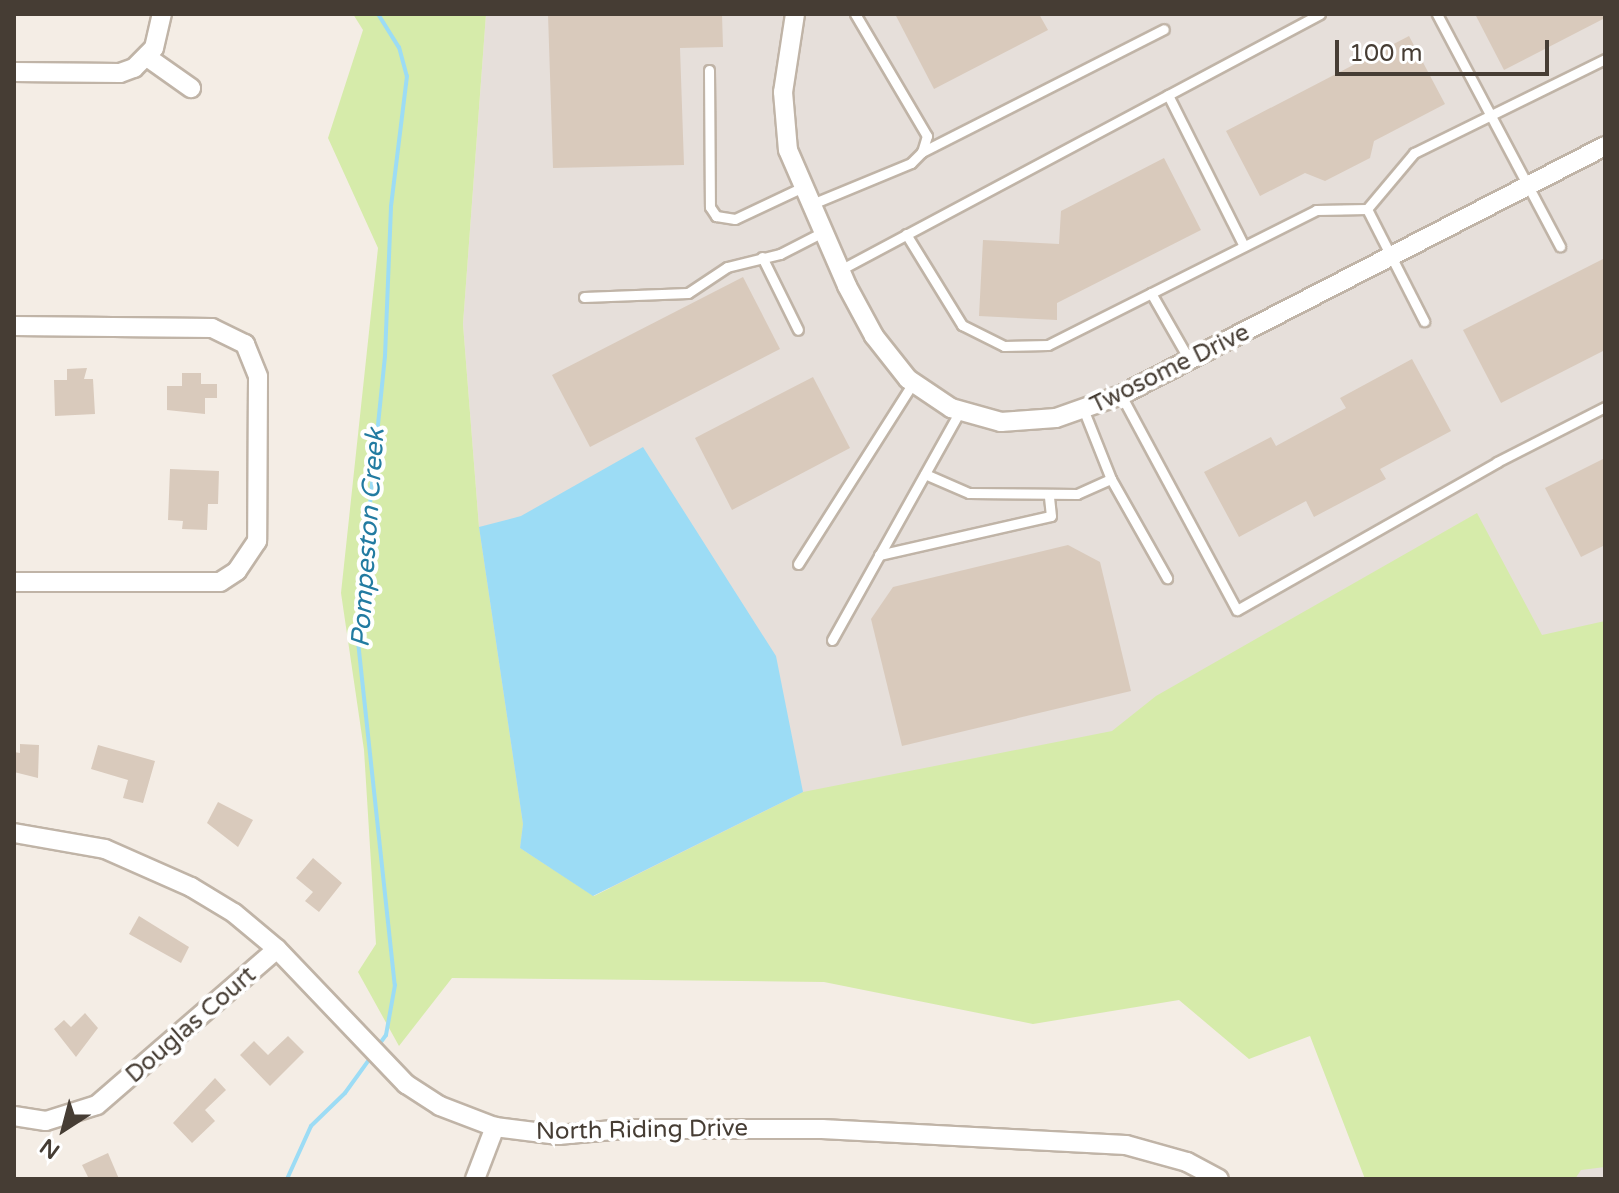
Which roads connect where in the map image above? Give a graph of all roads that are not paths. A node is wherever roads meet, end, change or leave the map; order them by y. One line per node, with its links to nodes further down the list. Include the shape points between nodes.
1 (162, 14): 7 (street, via 158,40)
2 (795, 14): 17 (street, Twosome Drive, via 784,122)
3 (855, 14): 15 (lane, via 927,136)
4 (1320, 14): 12 (lane)
5 (1437, 14): 13 (lane)
6 (1164, 29): 15 (lane)
7 (147, 57): 10 (street, via 120,73); 11 (street)
8 (1605, 59): 13 (lane)
9 (709, 70): 17 (lane, via 710,207 716,216 735,219)
10 (14, 72)
11 (191, 88)
12 (1168, 95): 20 (lane); 21 (lane)
13 (1489, 116): 16 (lane); 18 (lane, via 1414,153)
14 (1605, 146): 16 (street, Twosome Drive)
15 (922, 152): 17 (lane, via 911,163)
16 (1527, 186): 22 (lane); 24 (street, Twosome Drive)
17 (805, 197): 19 (street, Twosome Drive)
18 (1367, 209): 21 (lane, via 1316,210); 24 (lane)
19 (821, 233): 23 (lane, via 780,254); 25 (street, Twosome Drive)
20 (906, 234): 25 (lane); 26 (lane, via 962,325 1004,346 1048,345)
21 (1244, 246): 26 (lane)
22 (1560, 246)
23 (762, 257): 27 (lane, via 727,267 688,293); 30 (lane)
24 (1391, 257): 28 (lane); 31 (street, Twosome Drive)
25 (839, 270): 32 (street, Twosome Drive, via 874,336)
26 (1151, 293): 31 (lane)
27 (584, 297)
28 (1424, 321)
29 (14, 326): 43 (street, via 212,328 245,344 255,358 258,392 257,541 237,571 220,582)
30 (798, 330)
31 (1190, 361): 33 (street, Twosome Drive)
32 (913, 383): 35 (street, Twosome Drive); 41 (lane)
33 (1121, 395): 34 (lane, via 1237,610 1497,462); 36 (street, Twosome Drive)
34 (1605, 407)
35 (960, 411): 36 (street, Twosome Drive, via 1001,422); 37 (lane)
36 (1084, 411): 38 (lane)
37 (925, 474): 39 (lane, via 969,493); 40 (lane)
38 (1111, 479): 39 (lane, via 1077,494); 42 (lane)
39 (1049, 496): 40 (lane, via 1051,516)
40 (879, 555): 44 (lane)
41 (798, 564)
42 (1167, 578)
43 (14, 582)
44 (832, 640)
45 (14, 833): 46 (street, North Riding Drive, via 61,838 147,865 234,913)
46 (277, 949): 47 (street, Douglas Court, via 97,1105 46,1121); 48 (street, North Riding Drive, via 406,1084 440,1106)
47 (14, 1116)
48 (495, 1127): 49 (street); 50 (street, North Riding Drive, via 558,1135 639,1128 822,1129 1126,1145 1187,1162)
49 (475, 1179)
50 (1219, 1179)

